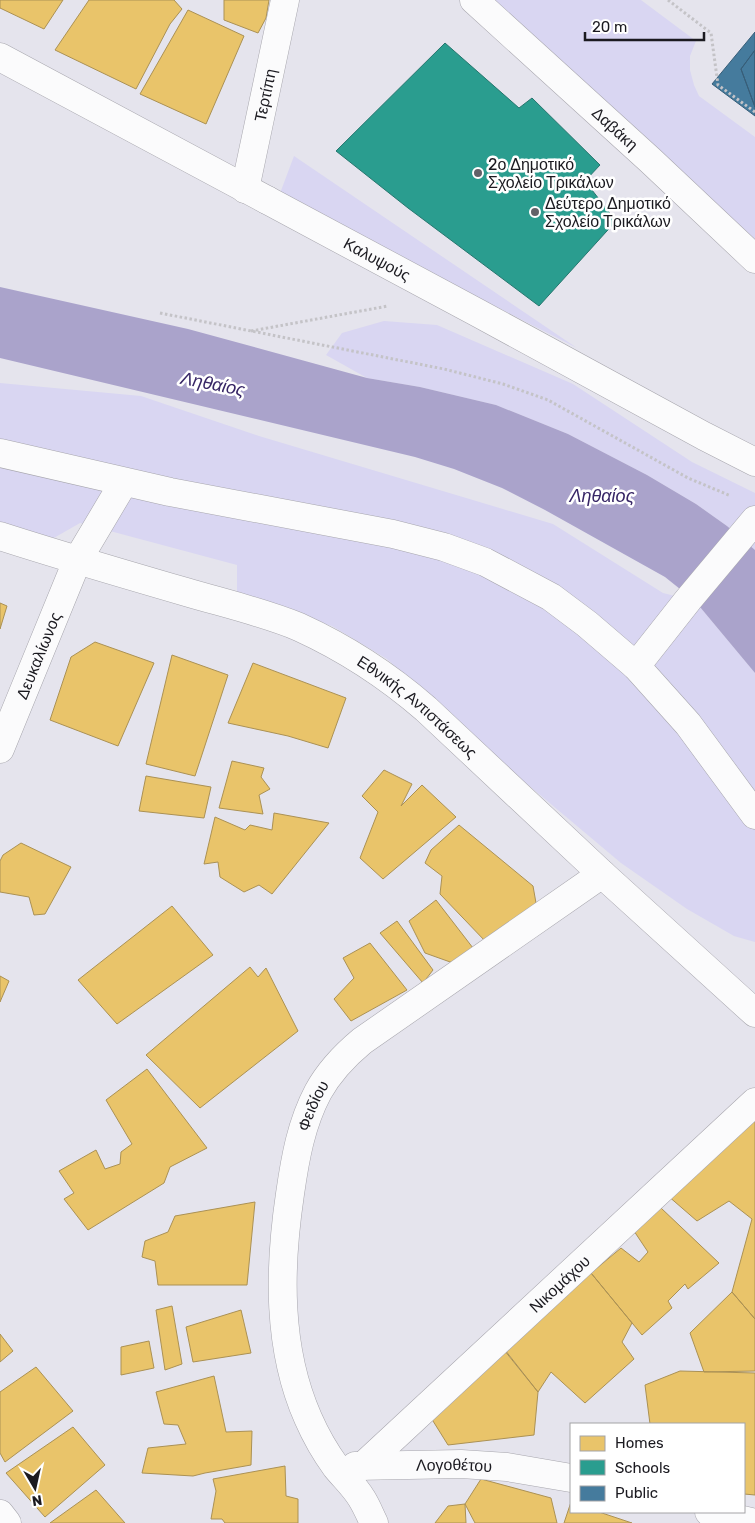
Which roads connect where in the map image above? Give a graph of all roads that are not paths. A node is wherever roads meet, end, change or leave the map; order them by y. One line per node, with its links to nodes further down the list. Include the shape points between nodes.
1 (285, 0): 4 (street, Τερτίπη)
2 (474, 0): 5 (street, Δαβάκη)
3 (0, 57): 4 (street, Καλυψούς)
4 (256, 194): 7 (street, Καλυψούς)
5 (755, 259)
6 (0, 453): 8 (street)
7 (755, 462)
8 (124, 482): 11 (street, Δευκαλίωνος); 12 (street, via 444,547 485,562 551,597)
9 (753, 522): 12 (street)
10 (0, 536): 11 (street, Εθνικής Αντιστάσεως)
11 (77, 561): 13 (street, Δευκαλίωνος); 15 (street, Εθνικής Αντιστάσεως, via 259,614 298,627 339,647 397,684 426,709)
12 (636, 666): 14 (street, via 688,724)
13 (0, 750)
14 (755, 816)
15 (602, 874): 16 (street, Εθνικής Αντιστάσεως); 19 (street, Φειδίου, via 362,1041 345,1055 318,1092 298,1143 284,1247 283,1310 290,1360 301,1403)
16 (755, 1013)
17 (755, 1102): 18 (street, Νικομάχου)
18 (363, 1466): 19 (street, Λογοθέτου); 20 (street, Λογοθέτου, via 461,1464 507,1467)
19 (336, 1467): 24 (street, Φειδίου, via 362,1498)
20 (570, 1478)
21 (714, 1513): 25 (street)
22 (0, 1514): 23 (street)
23 (7, 1523)
24 (374, 1523)
25 (755, 1523)

